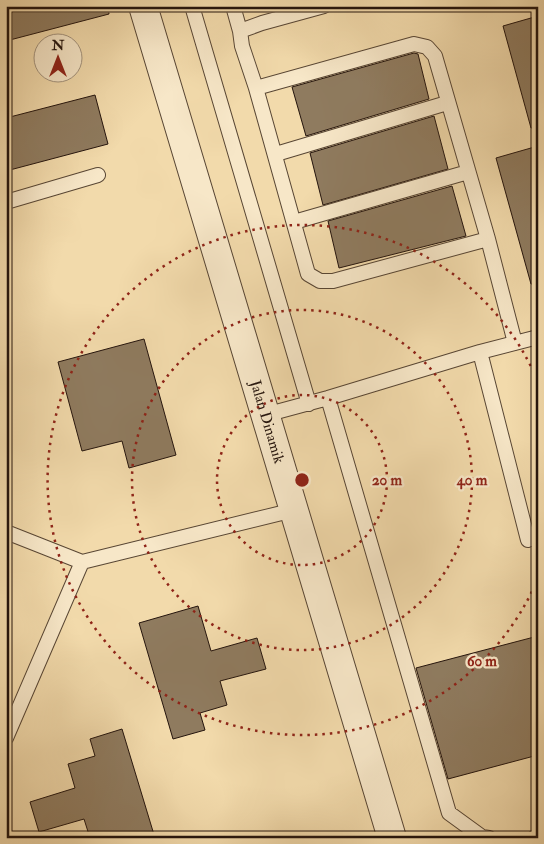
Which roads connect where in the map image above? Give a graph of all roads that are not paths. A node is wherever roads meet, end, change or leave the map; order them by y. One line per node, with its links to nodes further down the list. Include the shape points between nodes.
1 (143, 6): 19 (street, Jalan Dinamik)
2 (192, 6): 18 (lane)
3 (233, 6): 5 (lane)
4 (324, 6): 5 (lane)
5 (240, 31): 6 (lane)
6 (256, 88): 7 (lane, via 414,44 427,47 435,56); 8 (lane)
7 (447, 103): 8 (lane); 9 (lane)
8 (276, 154): 12 (lane)
9 (468, 172): 12 (lane); 13 (lane)
10 (98, 175): 11 (lane)
11 (6, 202)
12 (294, 222): 13 (lane, via 308,274 320,281 333,281)
13 (488, 239): 15 (lane)
14 (538, 337): 15 (lane)
15 (515, 344): 16 (lane)
16 (480, 352): 17 (lane); 22 (lane)
17 (328, 398): 18 (lane); 27 (lane, via 449,813 482,837)
18 (309, 404): 19 (lane)
19 (265, 415): 20 (street, Jalan Dinamik)
20 (294, 510): 23 (lane); 26 (street, Jalan Dinamik)
21 (6, 532): 23 (lane)
22 (528, 540)
23 (82, 562): 24 (lane)
24 (6, 738)
25 (538, 837): 28 (lane)
26 (392, 838)
27 (489, 838)
28 (534, 838)

